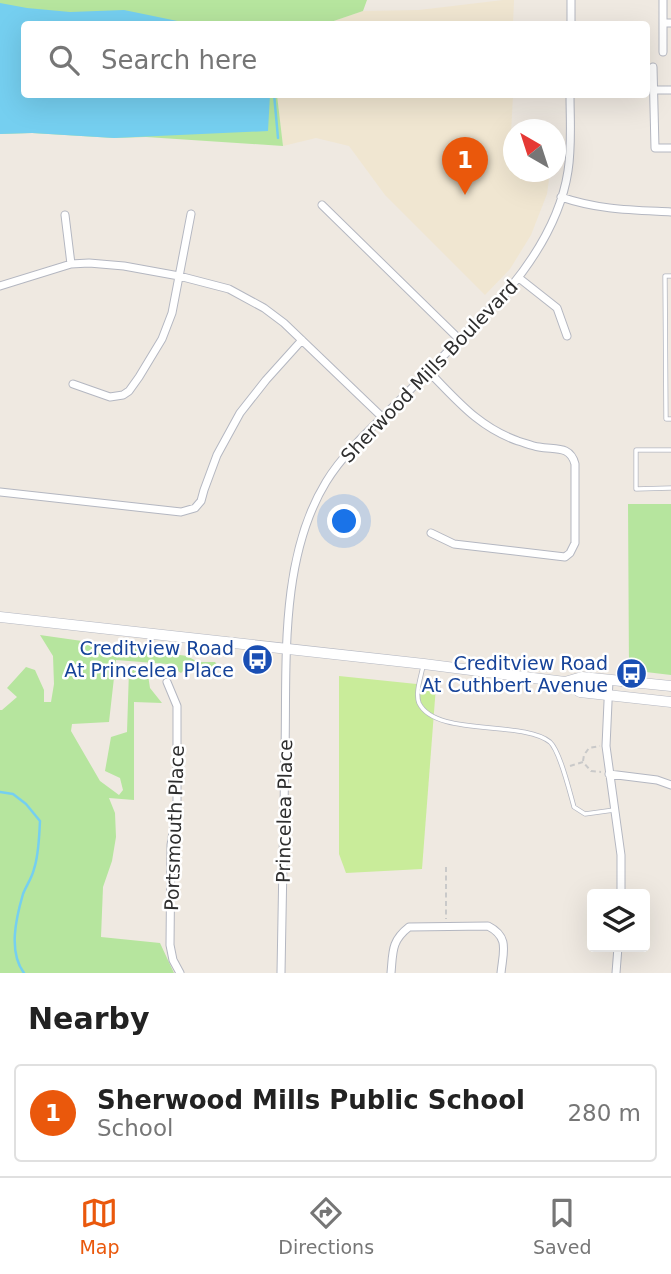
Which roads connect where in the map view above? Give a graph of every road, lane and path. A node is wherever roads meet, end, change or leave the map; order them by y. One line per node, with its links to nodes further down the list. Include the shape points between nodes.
1 (571, 0): 3 (street)
2 (663, 0): 4 (street)
3 (571, 21)
4 (667, 23): 5 (street)
5 (663, 52)
6 (653, 67): 7 (street)
7 (654, 90): 8 (street); 10 (street, via 654,148)
8 (671, 90)
9 (570, 98): 11 (street, Sherwood Mills Boulevard, via 569,168)
10 (671, 148)
11 (561, 197): 13 (street, via 602,208); 19 (street, Sherwood Mills Boulevard)
12 (322, 205): 22 (street)
13 (671, 212)
14 (191, 214): 17 (street)
15 (65, 215): 16 (street)
16 (71, 264): 17 (street, via 110,264); 20 (street)
17 (179, 276): 23 (street, via 247,298); 25 (street, via 162,339 130,391 110,397)
18 (671, 276): 27 (lane, via 664,276 666,419)
19 (519, 278): 21 (street, via 557,308); 22 (street, Sherwood Mills Boulevard)
20 (0, 286)
21 (567, 336)
22 (459, 339): 24 (street, Sherwood Mills Boulevard)
23 (302, 340): 26 (street); 30 (street, via 240,413 195,508 181,512)
24 (428, 371): 26 (street, Sherwood Mills Boulevard); 31 (street, via 483,424 521,442 569,452 575,464 575,543 565,557 454,544)
25 (73, 384)
26 (382, 417): 33 (street, Sherwood Mills Boulevard, via 341,462 316,501 296,562)
27 (671, 419)
28 (671, 450): 29 (lane, via 636,450 636,489)
29 (671, 488)
30 (0, 492)
31 (431, 533)
32 (0, 617): 33 (main road)
33 (286, 649): 34 (main road); 52 (street, Princelea Place)
34 (424, 664): 37 (main road); 43 (lane, via 418,701 425,711 435,718 536,736 550,742)
35 (609, 680): 37 (main road, via 582,677); 38 (main road); 39 (street)
36 (167, 682): 51 (street, Portsmouth Place, via 177,706 170,945)
37 (565, 682): 39 (main road, via 580,692)
38 (671, 686)
39 (608, 694): 40 (main road); 41 (street)
40 (671, 702)
41 (606, 746): 42 (path, via 589,748); 44 (street)
42 (583, 762): 43 (path); 44 (path, via 591,771)
43 (562, 769): 46 (lane, via 574,807 585,814)
44 (608, 774): 45 (street); 46 (street)
45 (671, 786)
46 (615, 810): 48 (street)
47 (446, 867): 49 (path)
48 (621, 889)
49 (446, 926): 53 (street, via 409,927 402,932 394,943); 54 (street, via 488,926 497,931 505,943)
50 (618, 952): 55 (street)
51 (180, 973)
52 (281, 973)
53 (391, 973)
54 (501, 973)
55 (616, 973)

